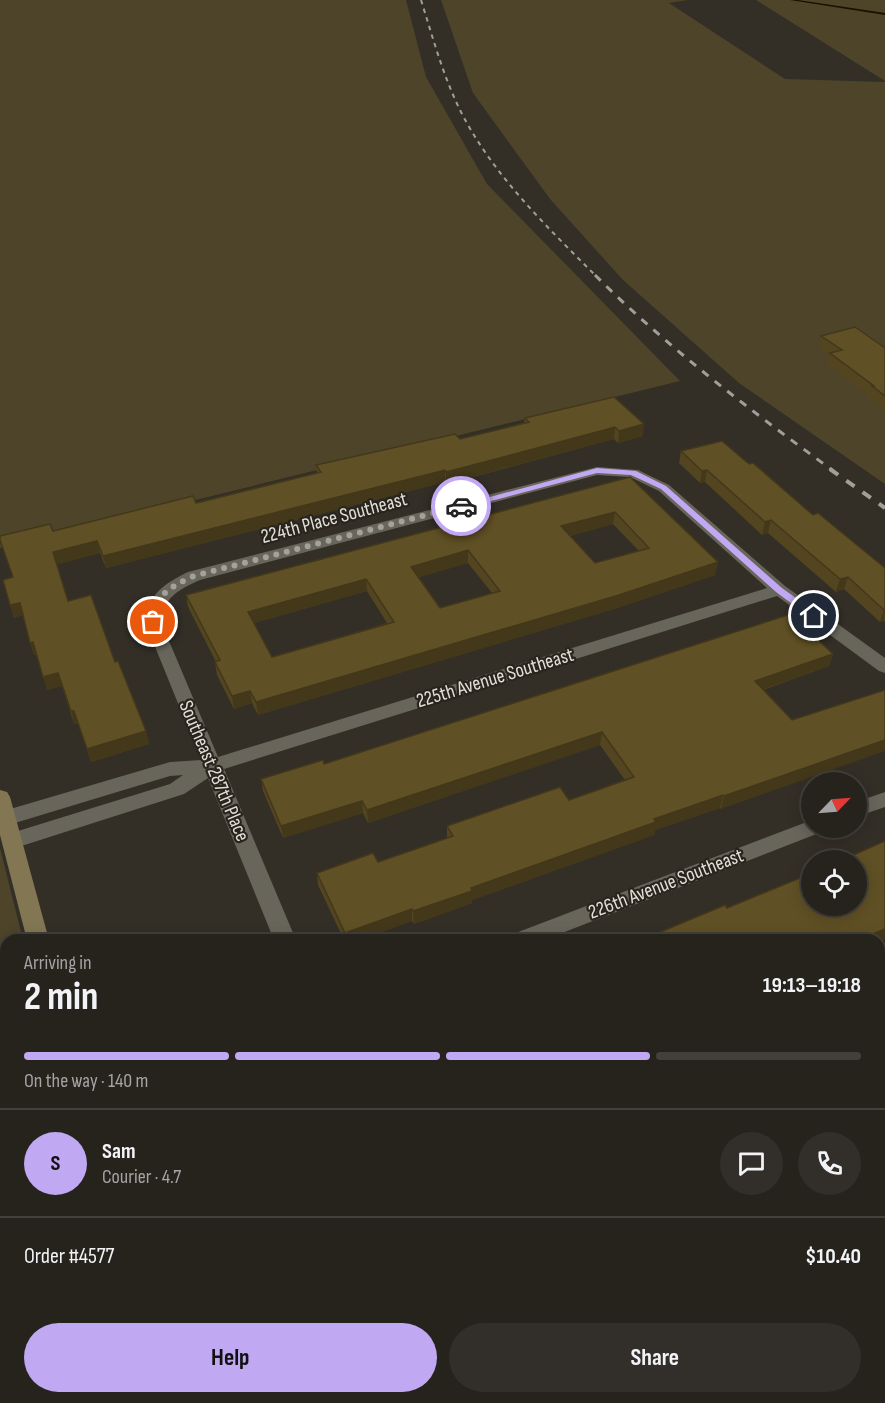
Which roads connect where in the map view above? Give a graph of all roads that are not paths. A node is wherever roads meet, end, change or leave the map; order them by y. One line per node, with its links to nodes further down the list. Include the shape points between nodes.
1 (779, 590): 2 (street, 224th Place Southeast, via 664,488 633,473 597,471 194,576 170,587); 3 (street); 4 (street, 225th Avenue Southeast)
2 (157, 600): 4 (street, Southeast 287th Place, via 153,614 156,634)
3 (885, 667)
4 (212, 766): 8 (street, 225th Avenue Southeast, via 170,769); 10 (street, 225th Avenue Southeast, via 177,789); 12 (street, Southeast 287th Place)
5 (0, 797): 8 (street)
6 (885, 799): 7 (street)
7 (867, 806)
8 (5, 818): 10 (street)
9 (801, 832): 13 (street, 226th Avenue Southeast)
10 (12, 841): 11 (street)
11 (36, 934)
12 (282, 934)
13 (537, 934)

